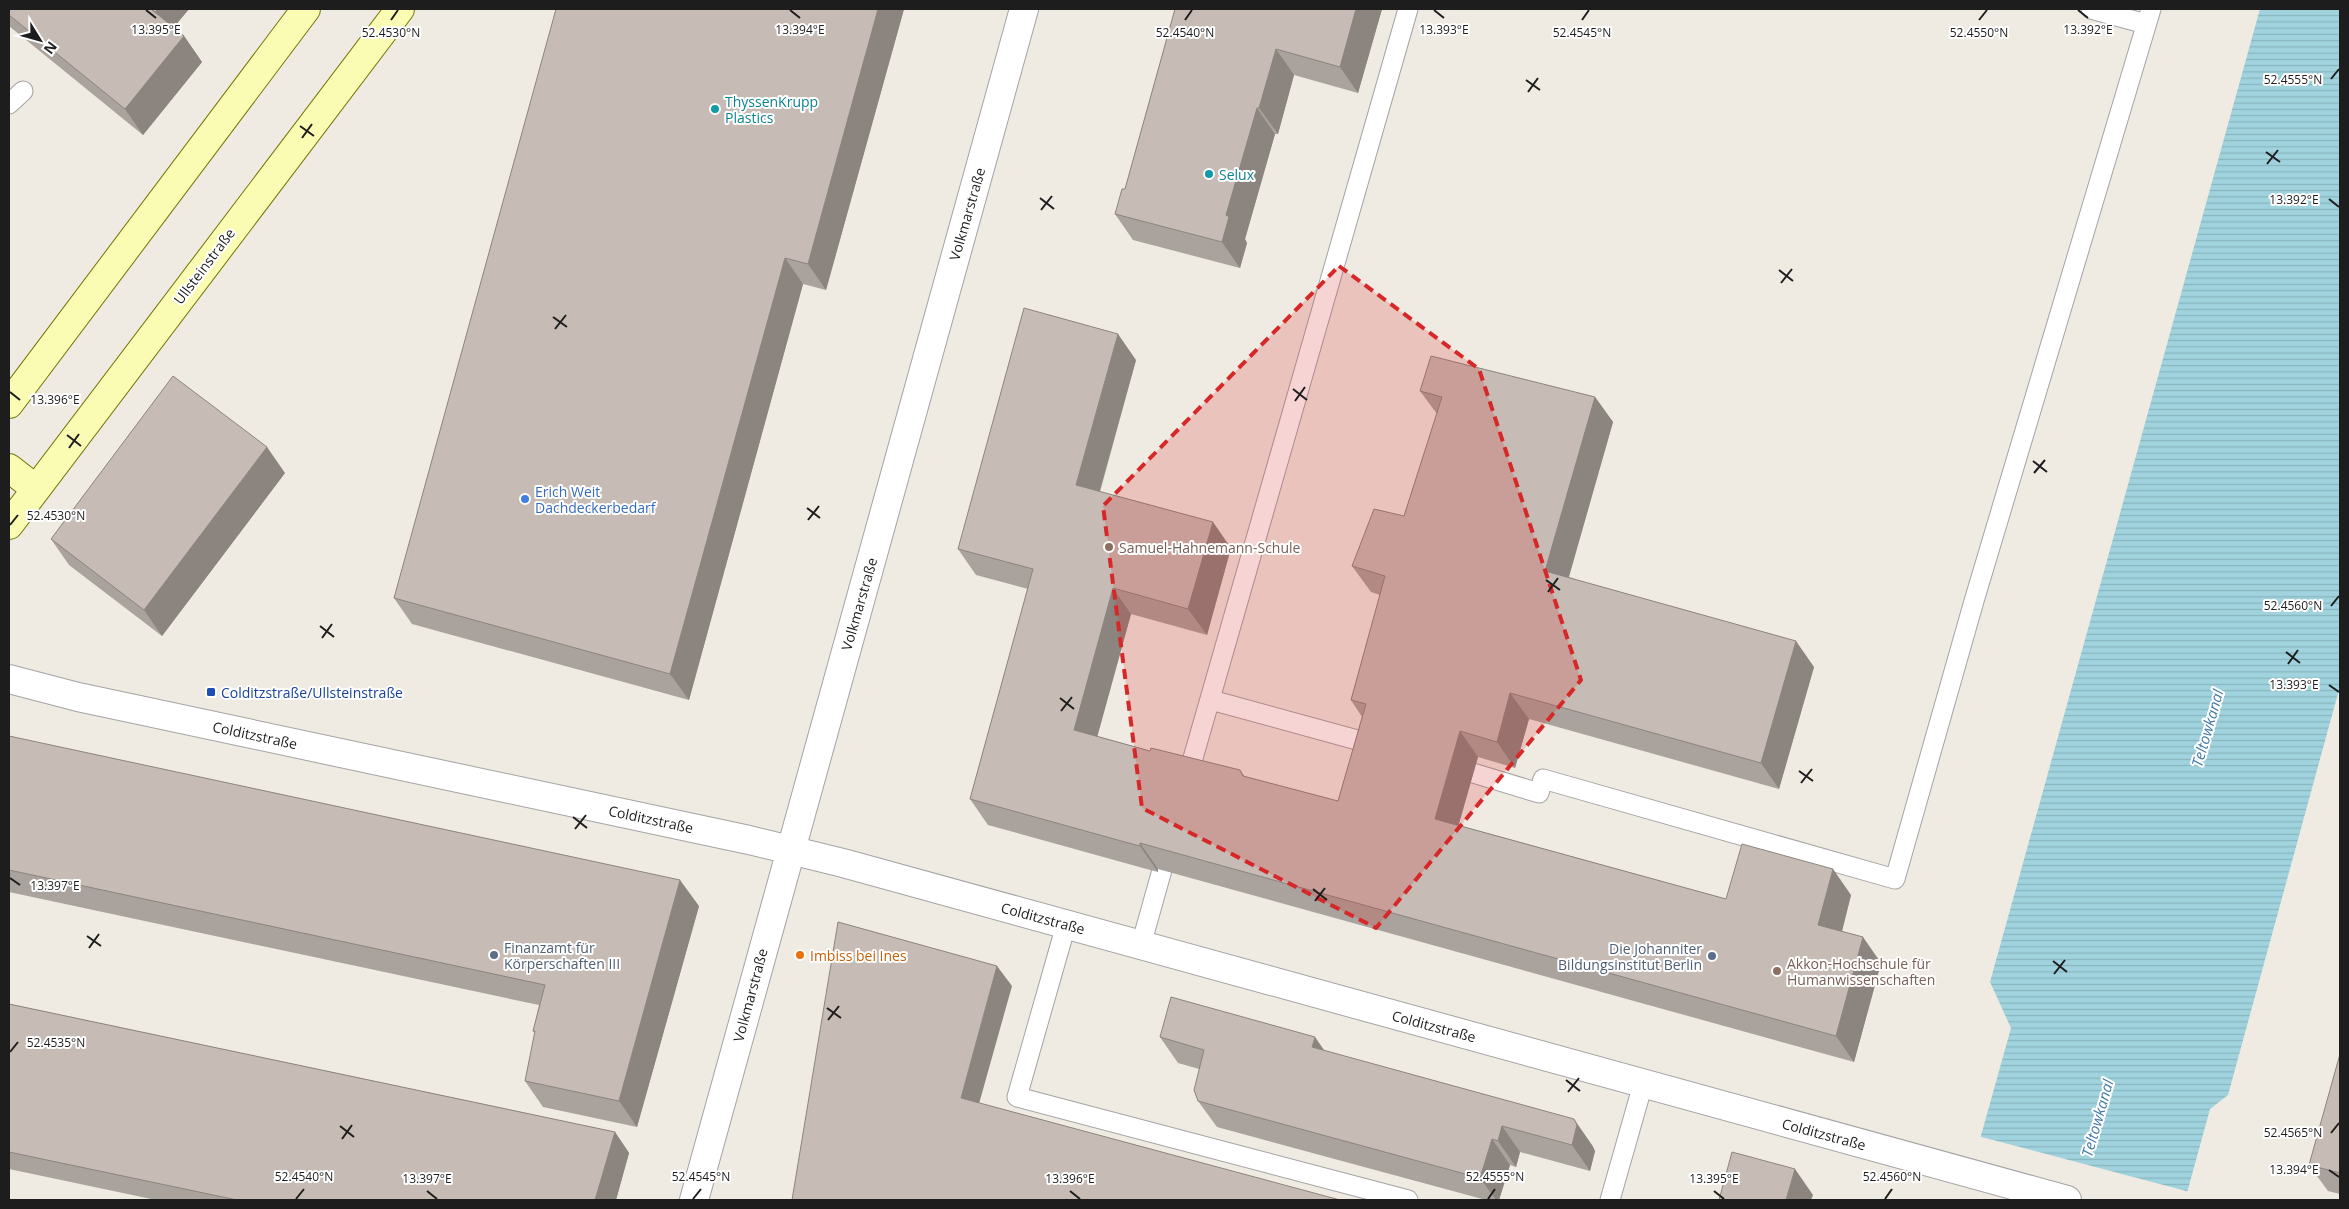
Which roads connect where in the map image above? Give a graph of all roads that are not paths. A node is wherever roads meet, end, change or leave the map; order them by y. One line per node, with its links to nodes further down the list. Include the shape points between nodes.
1 (306, 9): 9 (street)
2 (400, 9): 11 (street, Ullsteinstraße)
3 (1024, 9): 18 (street, Volkmarstraße)
4 (1408, 9): 14 (lane)
5 (2091, 9): 6 (lane)
6 (2149, 17): 16 (lane, via 1977,591 1895,879 1542,779 1539,793)
7 (24, 91): 8 (lane)
8 (9, 104)
9 (9, 404)
10 (9, 468): 11 (street)
11 (36, 489): 12 (street, Ullsteinstraße)
12 (9, 525)
13 (9, 679): 18 (street, Colditzstraße, via 87,699)
14 (1211, 700): 15 (lane); 17 (lane)
15 (1380, 746)
16 (1473, 773)
17 (1187, 779)
18 (791, 851): 20 (street, Colditzstraße); 23 (street, Volkmarstraße)
19 (1162, 870): 21 (lane)
20 (1066, 924): 21 (street, Colditzstraße); 24 (lane, via 1017,1098)
21 (1140, 945): 22 (street, Colditzstraße)
22 (1643, 1084): 25 (lane); 26 (street, Colditzstraße)
23 (694, 1200)
24 (1408, 1200)
25 (1610, 1200)
26 (2068, 1200)

